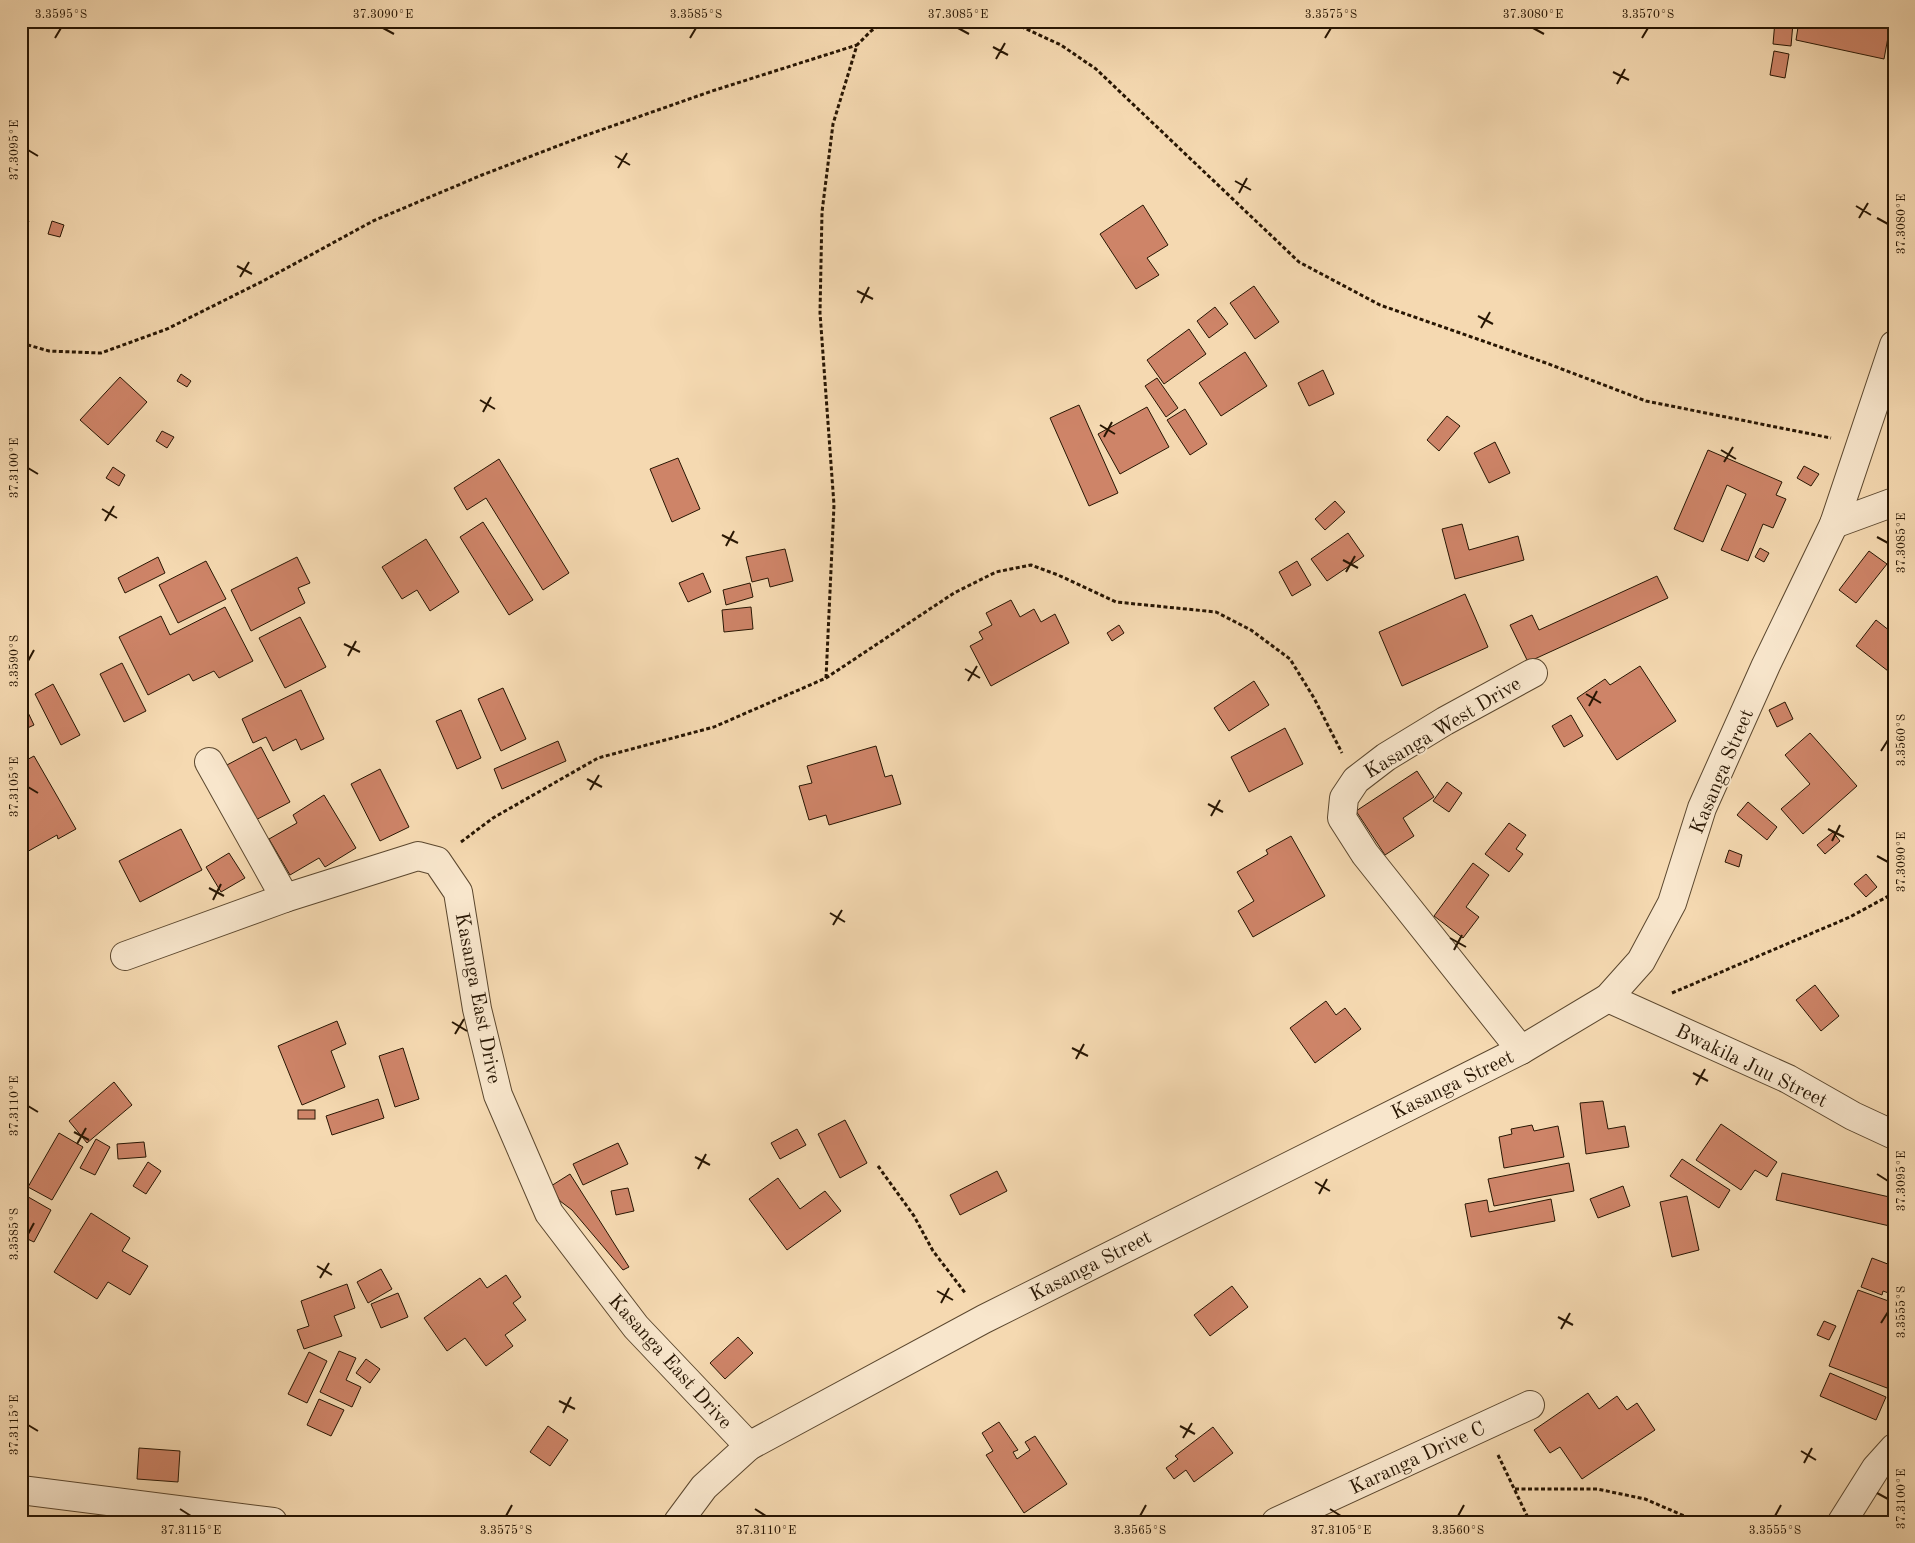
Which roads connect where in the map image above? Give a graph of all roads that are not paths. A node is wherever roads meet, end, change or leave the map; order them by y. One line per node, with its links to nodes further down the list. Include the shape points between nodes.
1 (1894, 345): 3 (street, Kasanga Street)
2 (1894, 502): 3 (street)
3 (1834, 524): 8 (street, Kasanga Street, via 1702,808 1672,903 1642,961)
4 (1533, 673): 9 (street, Kasanga West Drive, via 1386,757 1356,780 1344,798 1342,818 1365,854)
5 (209, 762): 6 (street)
6 (285, 898): 7 (street); 12 (street, Kasanga East Drive, via 418,856 437,861 458,892 477,1009 498,1094 549,1213 636,1327)
7 (125, 956)
8 (1608, 998): 9 (street, Kasanga Street); 10 (street, Bwakila Juu Street, via 1788,1079)
9 (1521, 1050): 12 (street, Kasanga Street, via 984,1319)
10 (1894, 1135)
11 (1530, 1405): 17 (street, Karanga Drive C)
12 (749, 1446): 16 (street, Kasanga Street, via 704,1487)
13 (1894, 1448): 18 (street, via 1876,1468)
14 (21, 1490): 15 (street)
15 (273, 1522)
16 (678, 1522)
17 (1276, 1522)
18 (1842, 1522)

